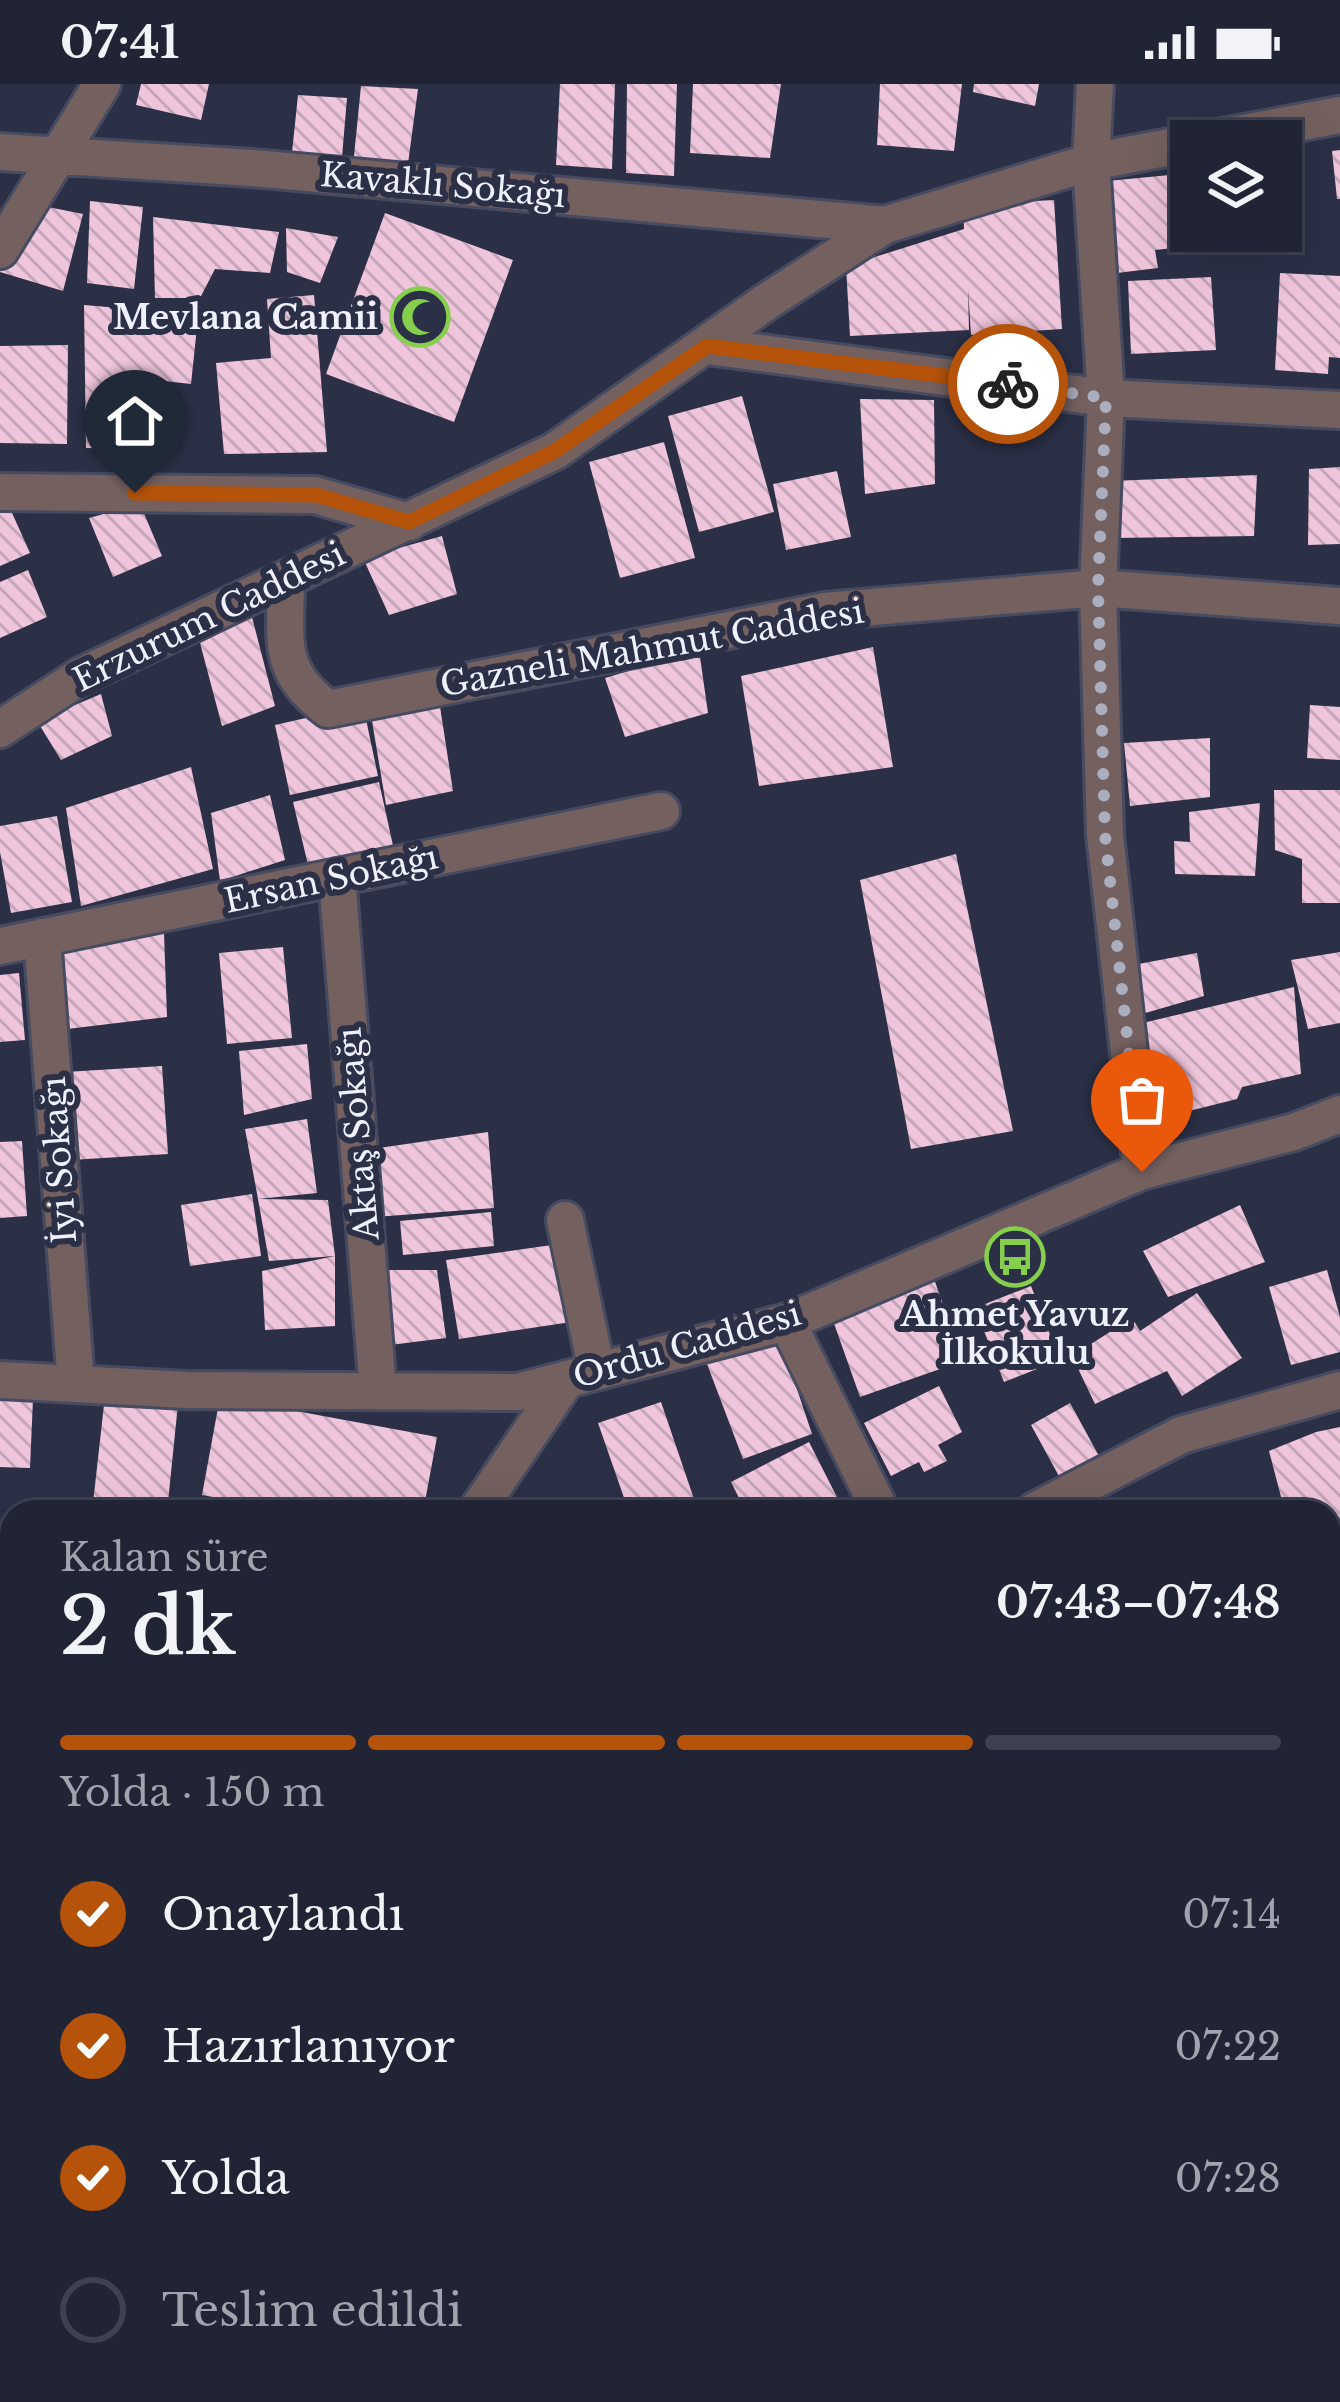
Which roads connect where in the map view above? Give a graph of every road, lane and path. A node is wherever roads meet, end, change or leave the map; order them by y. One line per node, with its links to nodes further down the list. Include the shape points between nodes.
1 (102, 84): 7 (street)
2 (1095, 84): 8 (street)
3 (1340, 115): 4 (street)
4 (1302, 122)
5 (1170, 147): 8 (street, Erzurum Caddesi)
6 (0, 152): 7 (street, Kavaklı Sokağı)
7 (56, 157): 9 (street, Kavaklı Sokağı); 10 (street)
8 (1090, 162): 9 (street, Erzurum Caddesi); 12 (street)
9 (885, 225): 11 (street, Erzurum Caddesi)
10 (0, 250)
11 (707, 346): 12 (street); 15 (street, Erzurum Caddesi, via 555,451)
12 (1106, 398): 13 (street); 17 (street)
13 (1340, 410)
14 (0, 491): 15 (street, via 316,495)
15 (409, 522): 16 (street, Erzurum Caddesi)
16 (286, 579): 17 (street, Gazneli Mahmut Caddesi, via 286,655 300,688 328,709 825,610); 19 (street, Erzurum Caddesi, via 81,676)
17 (1098, 588): 18 (street, Gazneli Mahmut Caddesi); 25 (street, via 1105,835)
18 (1340, 606)
19 (0, 729)
20 (661, 811): 21 (street, Ersan Sokağı)
21 (337, 877): 22 (street, Ersan Sokağı); 32 (street, Aktaş Sokağı)
22 (43, 938): 23 (street, Ersan Sokağı); 30 (street, İyi Sokağı)
23 (0, 946)
24 (1340, 1114): 25 (street, Ordu Caddesi)
25 (1142, 1172): 27 (street, Ordu Caddesi)
26 (565, 1220): 28 (street)
27 (787, 1322): 28 (street, Ordu Caddesi); 34 (street)
28 (582, 1375): 32 (street, Ordu Caddesi, via 518,1392); 33 (street)
29 (0, 1379): 30 (street, Ordu Caddesi)
30 (76, 1384): 32 (street, Ordu Caddesi)
31 (1340, 1390): 35 (street, via 1180,1436)
32 (378, 1391)
33 (485, 1500)
34 (875, 1500)
35 (1056, 1500)

